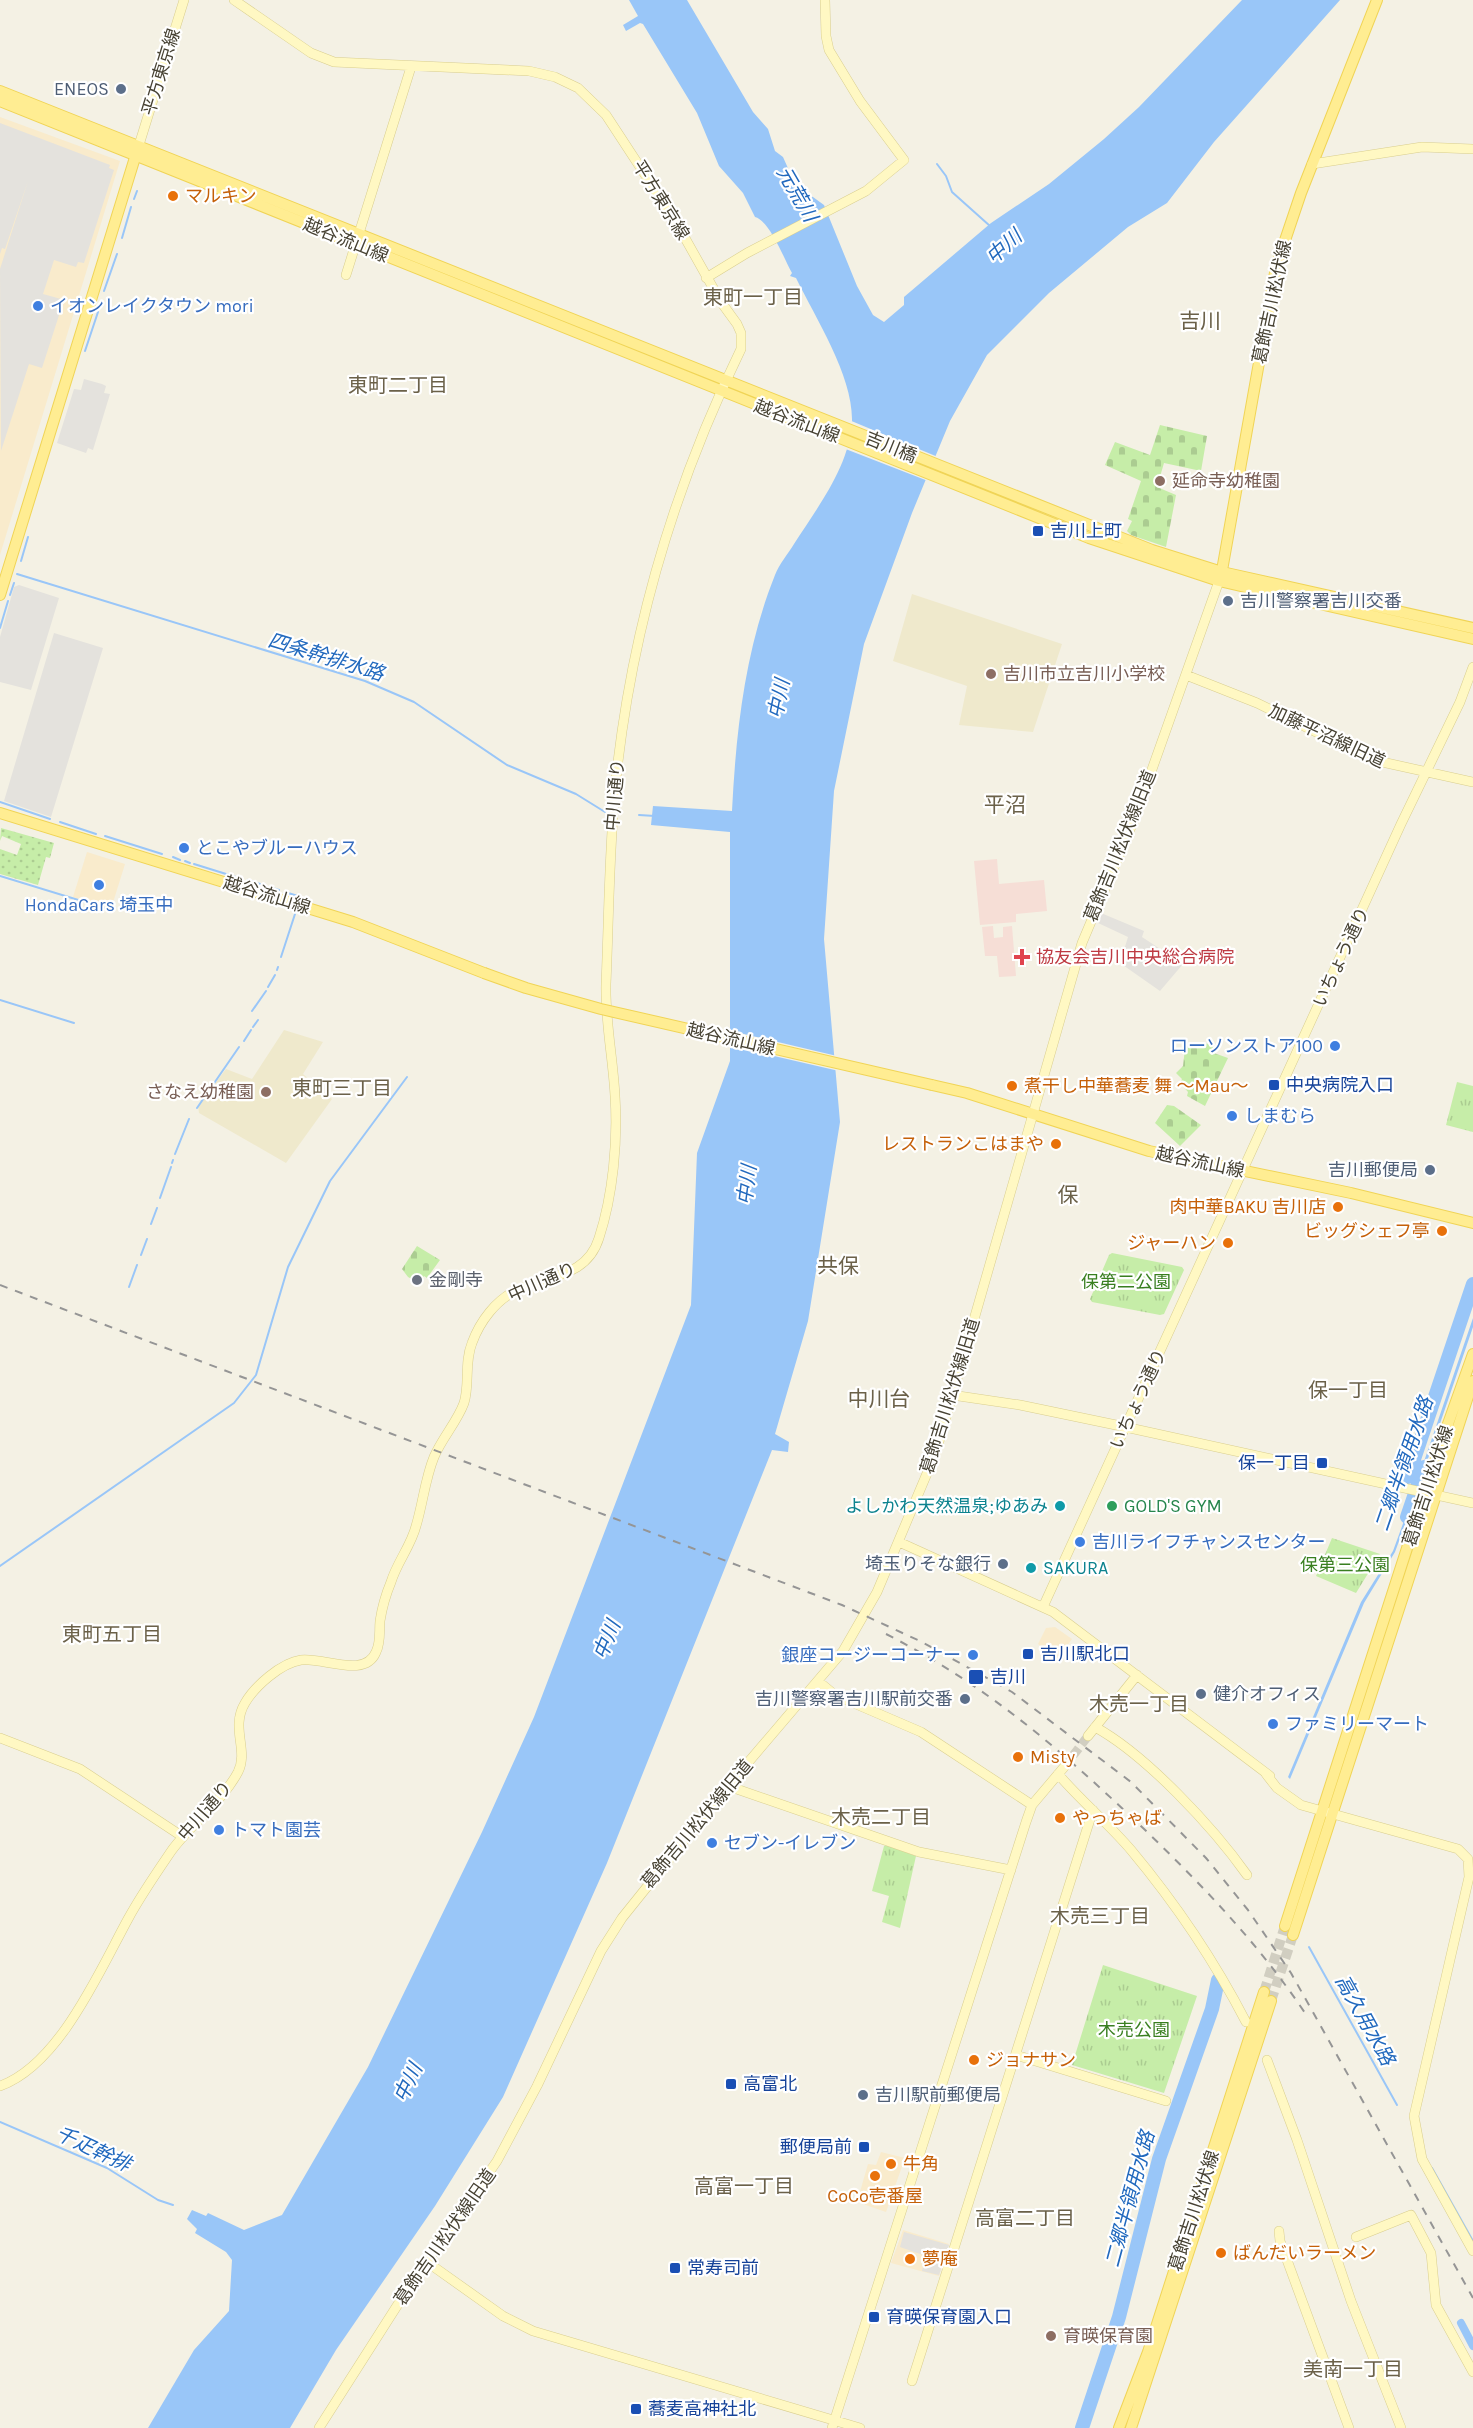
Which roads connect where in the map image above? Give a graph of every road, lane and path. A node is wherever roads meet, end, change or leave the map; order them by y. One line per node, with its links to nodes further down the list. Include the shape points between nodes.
1 (184, 0): 9 (street, 平方東京線)
2 (234, 0): 5 (street, 平方東京線, via 311,52 334,62)
3 (825, 0): 13 (street, via 829,50 860,101 904,160 874,186)
4 (1377, 0): 10 (main road, 葛飾吉川松伏線)
5 (411, 67): 11 (street); 13 (street, 平方東京線, via 537,72 561,79 586,93 632,154 690,245)
6 (0, 91): 9 (main road, 越谷流山線)
7 (0, 101): 9 (main road, 越谷流山線)
8 (1473, 149): 10 (street, via 1410,148)
9 (138, 150): 11 (main road, 越谷流山線); 17 (main road)
10 (1312, 164): 16 (main road, 葛飾吉川松伏線, via 1276,267)
11 (359, 239): 12 (street); 14 (main road, 越谷流山線)
12 (346, 276)
13 (706, 278): 14 (street, 平方東京線, via 741,333 741,349)
14 (724, 386): 15 (main road, 越谷流山線); 47 (street, 中川通り, via 663,543 630,679 620,746 609,871 606,997 616,1105 610,1187 597,1244 589,1258 572,1272 505,1297 478,1329 468,1353 466,1398 428,1471 416,1529 392,1578 381,1613 375,1656 358,1665 303,1659 288,1664 253,1692 238,1719 241,1765 222,1795)
15 (736, 391): 16 (main road, 吉川橋)
16 (1221, 577): 18 (main road); 19 (main road); 21 (street, 葛飾吉川松伏線旧道)
17 (0, 595)
18 (1473, 628)
19 (1473, 639)
20 (1473, 667): 22 (street, いちょう通り)
21 (1186, 675): 22 (street, 加藤平沼線旧道, via 1257,703 1364,757); 25 (street, 葛飾吉川松伏線旧道, via 1134,820 1082,943)
22 (1426, 773): 23 (street, 加藤平沼線旧道); 26 (street, いちょう通り)
23 (1473, 782)
24 (0, 813): 25 (main road, 越谷流山線, bridge, via 353,922 526,988 967,1093)
25 (1032, 1114): 26 (main road, 越谷流山線, via 1149,1151); 30 (street, 葛飾吉川松伏線旧道)
26 (1242, 1171): 27 (main road, 越谷流山線, via 1358,1194); 31 (street, いちょう通り)
27 (1473, 1223)
28 (1473, 1354): 32 (main road, 葛飾吉川松伏線)
29 (1473, 1381): 32 (main road, 葛飾吉川松伏線)
30 (952, 1395): 31 (street); 34 (street, 葛飾吉川松伏線旧道, via 928,1474)
31 (1125, 1426): 32 (street); 35 (street, いちょう通り)
32 (1423, 1491): 33 (street); 46 (main road, 葛飾吉川松伏線)
33 (1473, 1503)
34 (899, 1542): 35 (street); 37 (street, 葛飾吉川松伏線旧道, via 853,1638)
35 (1042, 1607): 36 (street, via 1057,1614)
36 (1137, 1675): 38 (street); 46 (street, via 1266,1774 1277,1788 1301,1805)
37 (818, 1681): 43 (street, 葛飾吉川松伏線旧道); 44 (street, via 835,1695 921,1732)
38 (1095, 1727): 39 (street); 49 (street, via 1125,1746 1185,1803)
39 (1088, 1736)
40 (0, 1738): 47 (street, via 80,1769)
41 (1065, 1766): 42 (street)
42 (1058, 1774): 44 (street); 45 (street)
43 (728, 1786): 48 (street, via 919,1852); 62 (street, 葛飾吉川松伏線旧道, via 622,1918 601,1951 506,2146)
44 (1032, 1805): 48 (street)
45 (1093, 1810): 54 (street, via 1173,1903 1220,1970); 55 (street)
46 (1326, 1814): 50 (main road, 葛飾吉川松伏線); 51 (main road, 葛飾吉川松伏線); 61 (street, via 1458,1849 1468,1859 1469,1876 1413,2116 1422,2159)
47 (183, 1837): 57 (street, 中川通り, via 140,1898 65,2028 23,2077)
48 (1011, 1870): 65 (street)
49 (1247, 1875)
50 (1285, 1926)
51 (1293, 1935)
52 (1264, 1992): 68 (main road, 葛飾吉川松伏線, via 1152,2341)
53 (1272, 2001): 69 (main road, 葛飾吉川松伏線)
54 (1246, 2022)
55 (1016, 2055): 58 (street); 64 (street)
56 (1267, 2060): 71 (street, via 1351,2301)
57 (0, 2086)
58 (1166, 2101)
59 (1279, 2231): 70 (street)
60 (1356, 2237): 63 (street, via 1411,2215 1431,2253 1436,2305)
61 (1473, 2251)
62 (427, 2262): 65 (street, via 503,2316 533,2331); 66 (street, 葛飾吉川松伏線旧道)
63 (1473, 2372)
64 (912, 2381)
65 (833, 2424): 67 (street)
66 (320, 2428)
67 (860, 2428)
68 (1119, 2428)
69 (1131, 2428)
70 (1349, 2428)
71 (1401, 2428)

